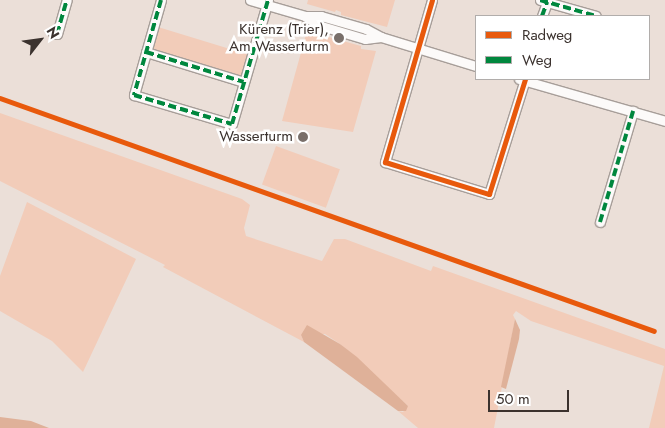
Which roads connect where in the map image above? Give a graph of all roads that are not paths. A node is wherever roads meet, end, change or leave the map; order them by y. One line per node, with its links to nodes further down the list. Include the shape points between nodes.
1 (67, 0): 9 (street, via 57,34)
2 (162, 0): 11 (street)
3 (250, 0): 6 (street)
4 (432, 0): 10 (street)
5 (543, 1): 7 (street); 8 (street)
6 (267, 2): 10 (street, via 305,16 321,16 366,28 381,38); 15 (street)
7 (542, 15)
8 (592, 15)
9 (53, 33)
10 (417, 49): 12 (street); 13 (street, via 385,162 489,194)
11 (146, 52): 15 (street); 15 (street, via 134,95 232,124)
12 (475, 66)
13 (523, 80)
14 (526, 80): 16 (street)
15 (244, 82)
16 (633, 111): 17 (street); 18 (street)
17 (665, 121)
18 (600, 222)

